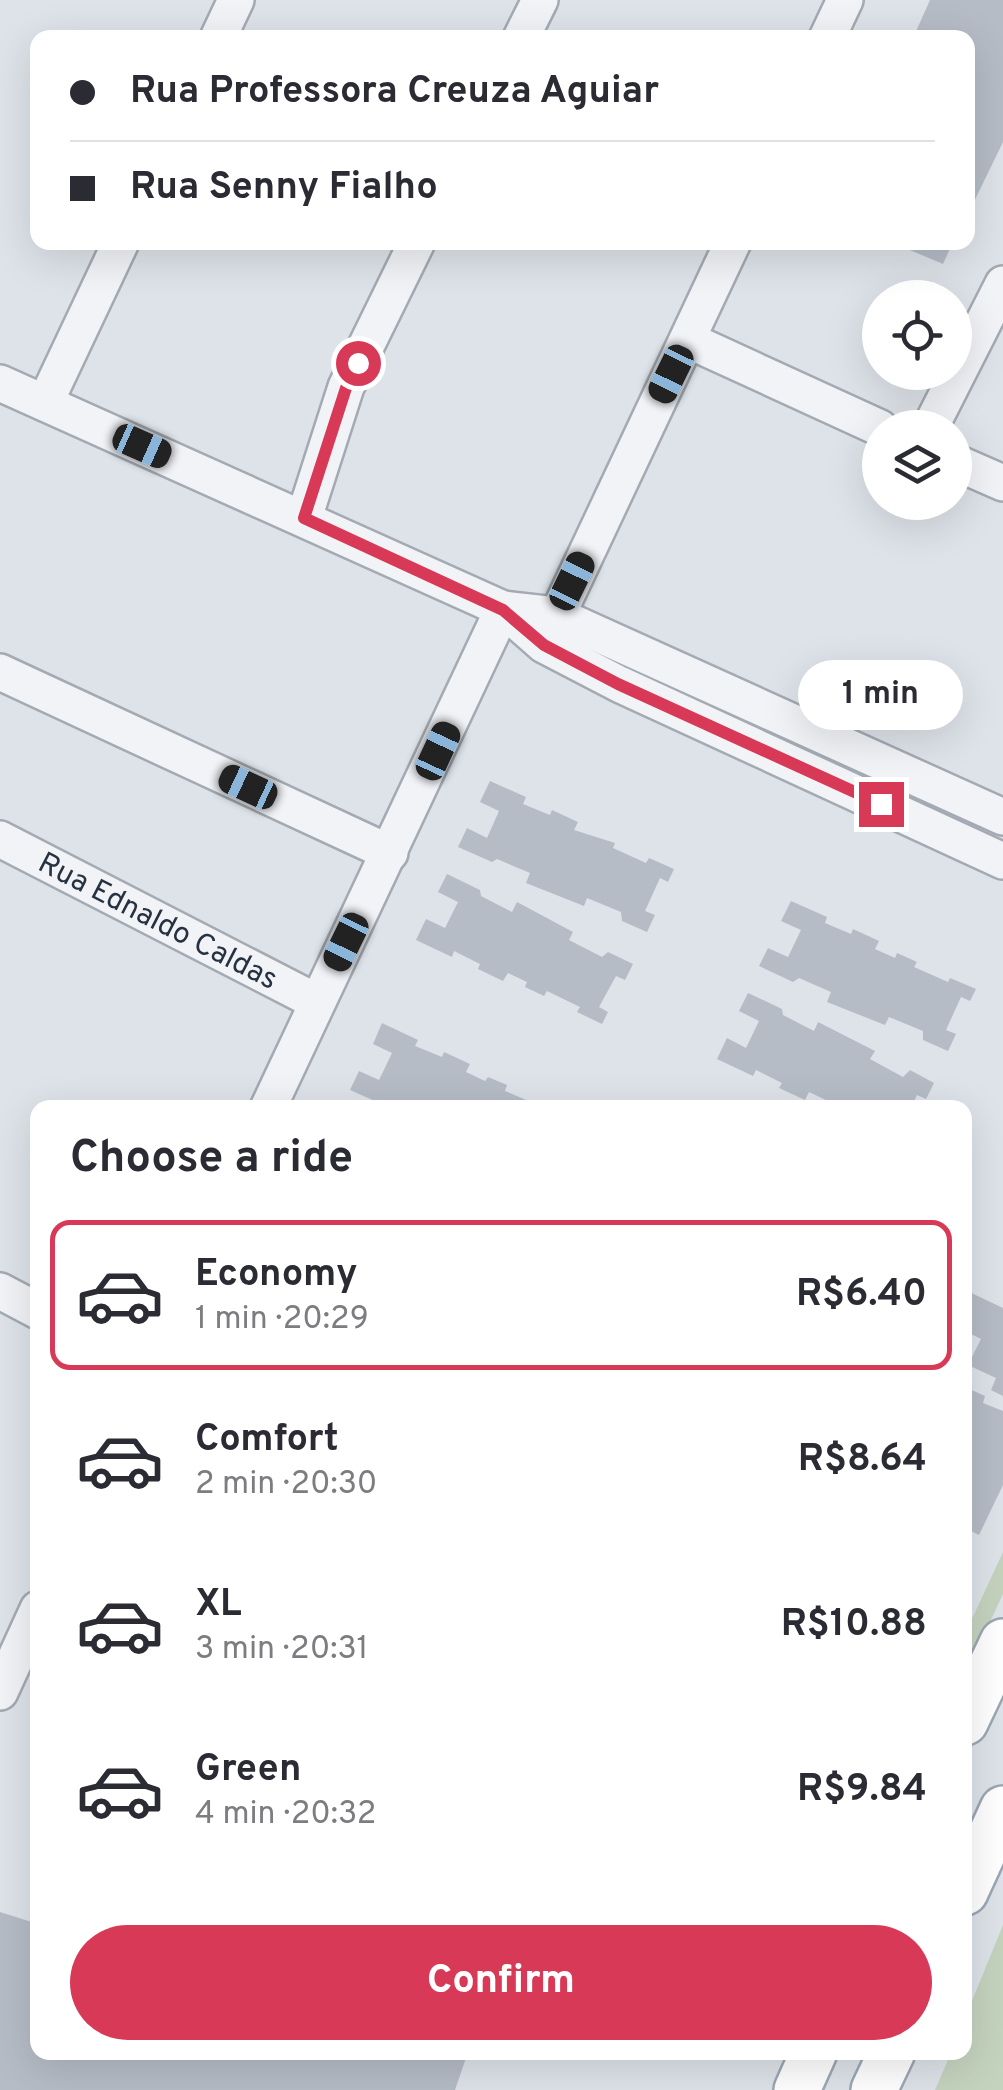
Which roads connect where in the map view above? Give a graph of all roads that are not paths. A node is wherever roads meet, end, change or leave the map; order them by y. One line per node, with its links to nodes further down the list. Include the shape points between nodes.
1 (236, 0): 4 (street)
2 (540, 0): 5 (street)
3 (844, 0): 6 (street)
4 (222, 30)
5 (525, 30)
6 (831, 30)
7 (117, 250): 13 (street)
8 (412, 250): 18 (street, via 346,388)
9 (728, 250): 11 (street)
10 (1003, 284): 14 (street)
11 (688, 340): 15 (street); 20 (street)
12 (0, 382): 13 (street)
13 (44, 404): 18 (street)
14 (939, 410)
15 (862, 420)
16 (972, 470): 17 (street)
17 (1003, 484)
18 (304, 518): 19 (street)
19 (503, 610): 20 (street); 24 (street)
20 (550, 630): 22 (street); 25 (street, via 618,684)
21 (0, 672): 24 (street)
22 (1003, 817)
23 (0, 839): 26 (street, Rua Ednaldo Caldas)
24 (390, 853): 26 (street)
25 (1003, 860)
26 (317, 1002): 27 (street)
27 (272, 1100)
28 (0, 1291): 29 (street)
29 (30, 1307)
30 (30, 1626): 32 (street)
31 (1003, 1642): 33 (main road)
32 (0, 1692)
33 (972, 1707)
34 (1003, 1809): 35 (main road)
35 (972, 1877)
36 (811, 2060): 38 (main road)
37 (888, 2060): 39 (main road)
38 (798, 2090)
39 (874, 2090)

